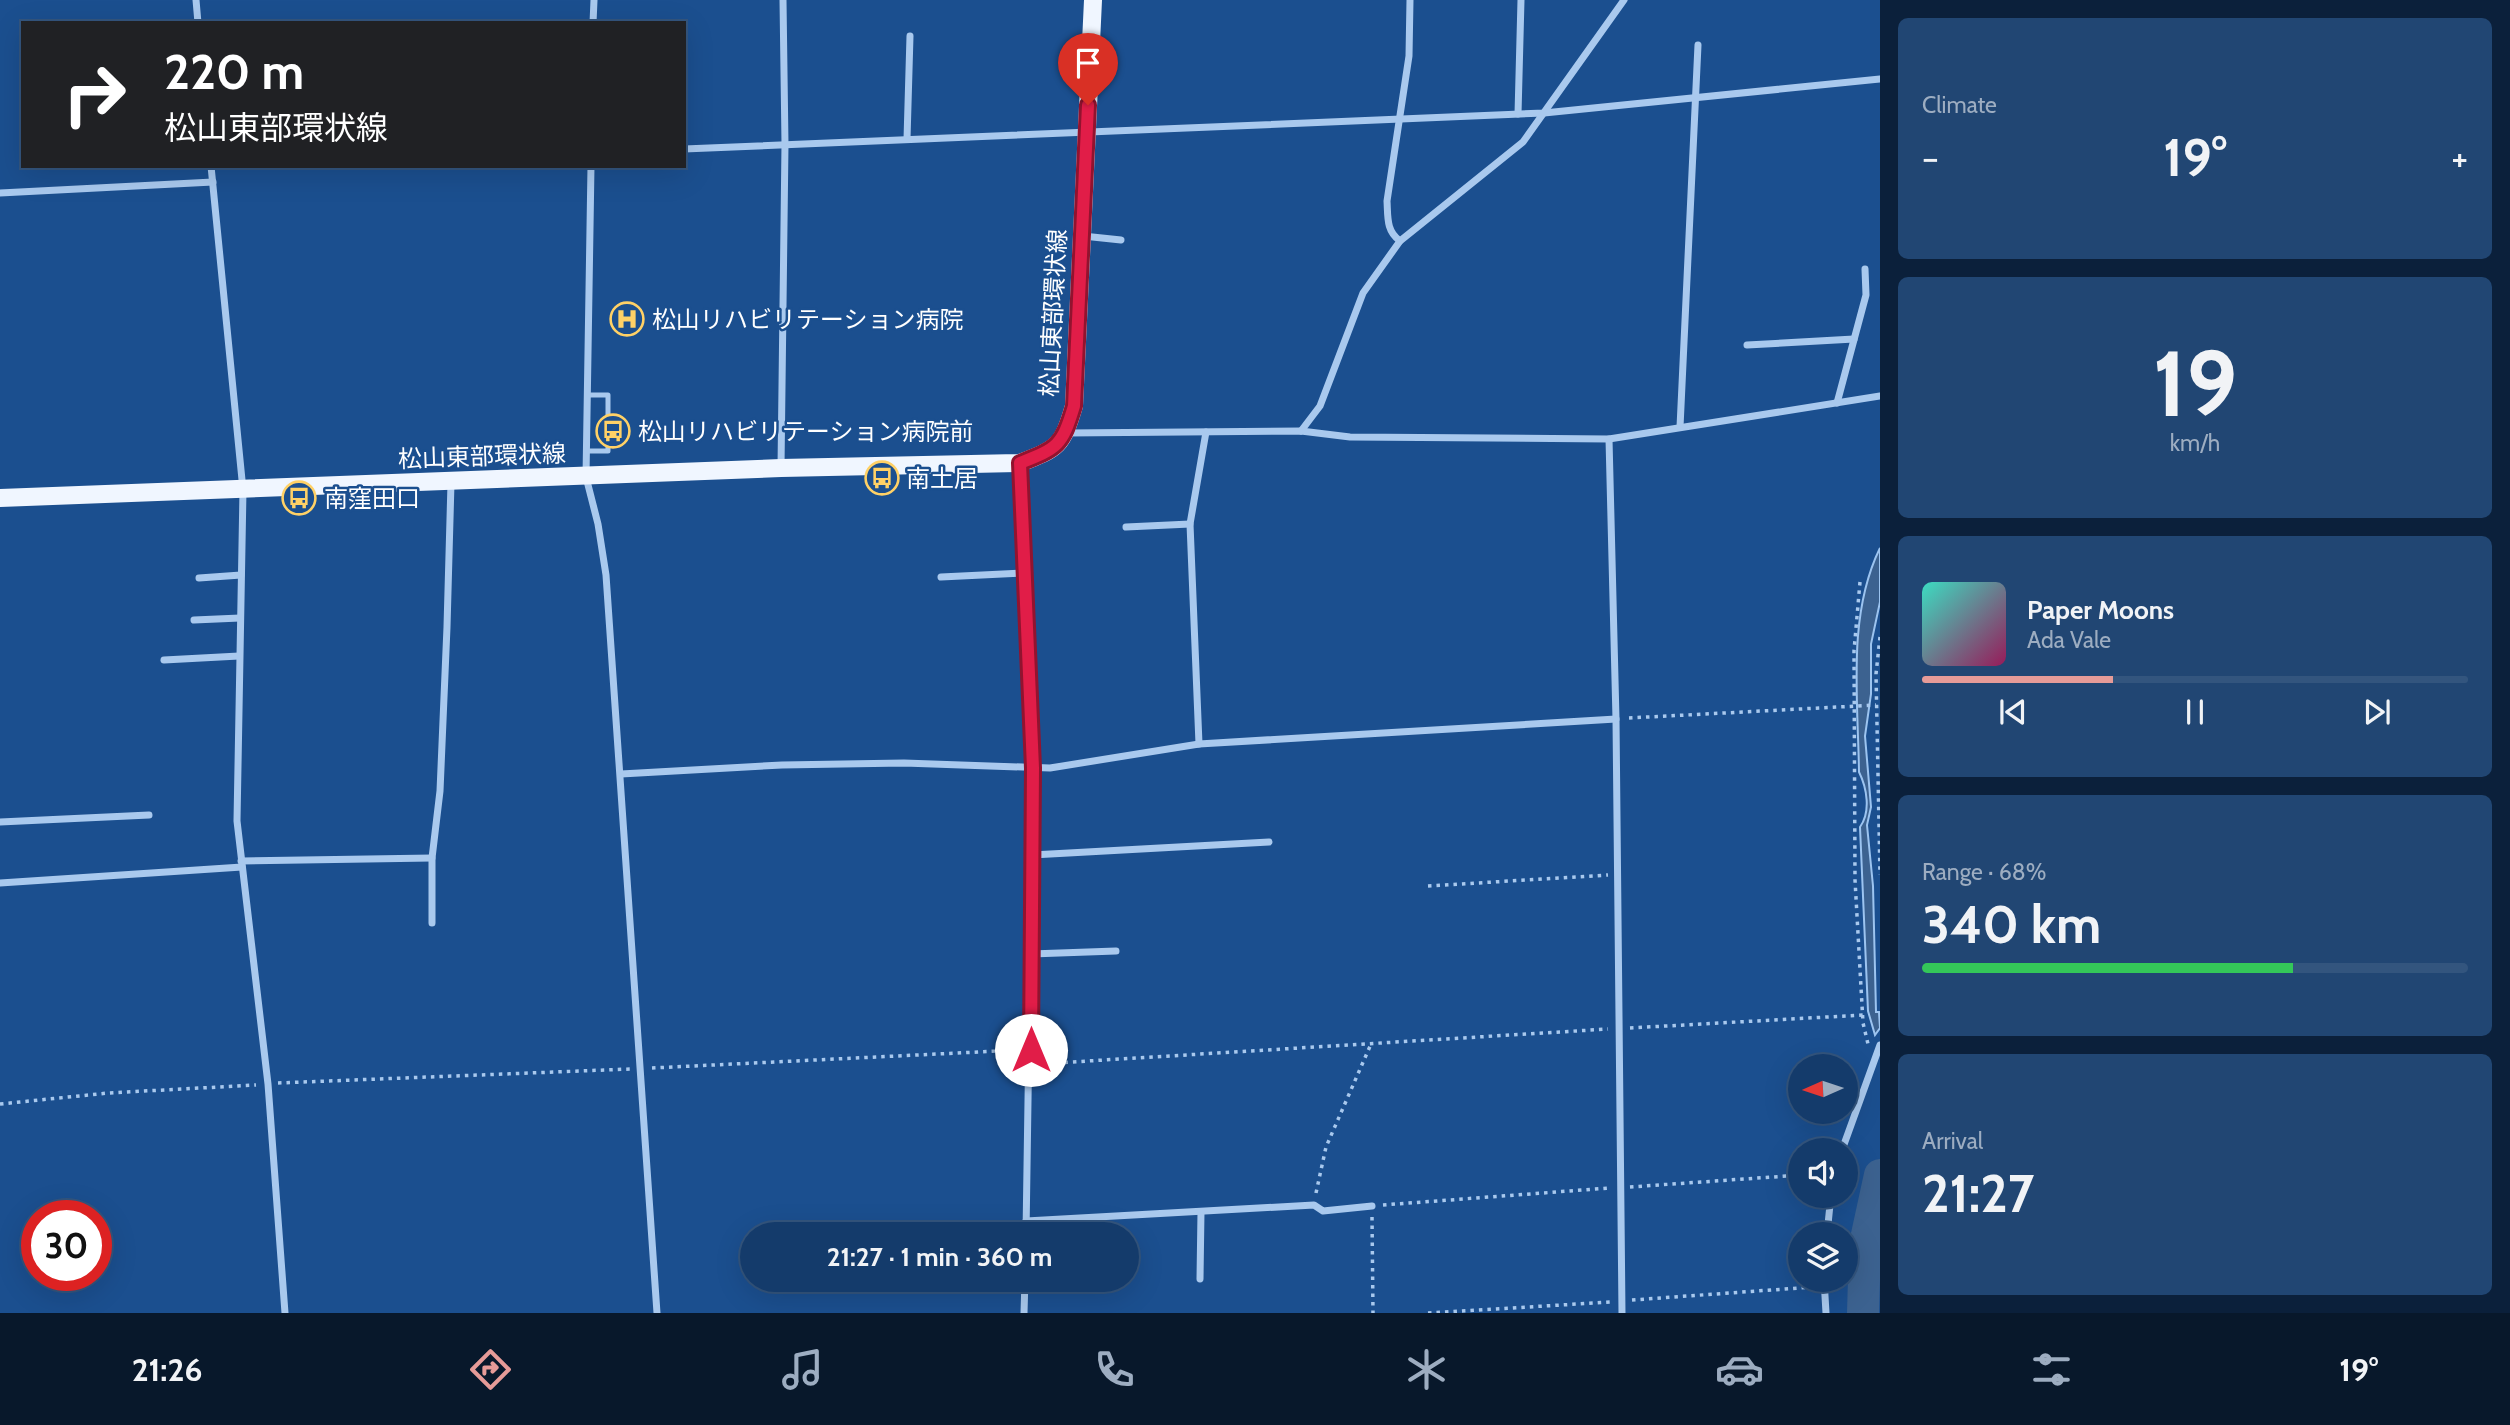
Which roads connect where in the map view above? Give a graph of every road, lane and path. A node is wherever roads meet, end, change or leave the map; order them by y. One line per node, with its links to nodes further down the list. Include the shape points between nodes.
1 (196, 0): 8 (street)
2 (594, 0): 9 (street)
3 (782, 0): 19 (street)
4 (1093, 0): 17 (main road, 松山東部環状線)
5 (1410, 0): 16 (street, via 1409,56)
6 (1521, 0): 15 (street)
7 (1624, 0): 14 (street)
8 (198, 21)
9 (593, 21)
10 (910, 36): 18 (street)
11 (1698, 44): 13 (street)
12 (1880, 79): 13 (street)
13 (1695, 97): 14 (street); 34 (street)
14 (1544, 113): 15 (street); 27 (street, via 1523,142)
15 (1518, 114): 16 (street)
16 (1400, 118): 17 (street); 27 (street, via 1387,201 1388,223)
17 (1087, 131): 18 (street); 25 (main road, 松山東部環状線)
18 (907, 139): 19 (street)
19 (785, 144): 20 (street); 41 (street)
20 (686, 149)
21 (211, 168): 23 (street)
22 (591, 168): 31 (street)
23 (213, 181): 24 (street); 44 (street)
24 (0, 193)
25 (1082, 236): 26 (street); 37 (main road, 松山東部環状線, via 1074,406)
26 (1121, 240)
27 (1399, 241): 35 (street, via 1363,293 1320,406)
28 (1865, 270): 29 (street, via 1866,295)
29 (1854, 339): 30 (street); 33 (street)
30 (1747, 345)
31 (587, 395): 39 (street); 39 (lane, via 608,395 608,451)
32 (1880, 396): 33 (street)
33 (1837, 402): 34 (street)
34 (1680, 428): 38 (street)
35 (1301, 431): 36 (street); 38 (street, via 1350,437)
36 (1206, 432): 37 (street); 46 (street)
37 (1066, 433): 40 (main road, 松山東部環状線, via 1052,450)
38 (1609, 439): 60 (street)
39 (586, 451): 42 (street)
40 (1020, 463): 41 (main road, 松山東部環状線); 48 (street)
41 (781, 468): 42 (main road, 松山東部環状線)
42 (586, 477): 43 (main road, 松山東部環状線); 63 (street, via 606,575)
43 (451, 482): 44 (main road, 松山東部環状線); 68 (street, via 440,791)
44 (243, 490): 45 (main road, 松山東部環状線); 49 (street)
45 (0, 498)
46 (1190, 524): 47 (street); 61 (street)
47 (1126, 527)
48 (1025, 573): 50 (street); 62 (street)
49 (241, 575): 51 (street); 53 (street)
50 (941, 577)
51 (199, 578)
52 (1860, 582): 59 (path)
53 (240, 618): 54 (street); 56 (street)
54 (194, 620)
55 (1880, 637): 58 (path)
56 (239, 656): 57 (street); 69 (street, via 237,821)
57 (164, 660)
58 (1874, 705): 59 (path); 71 (path)
59 (1855, 706): 60 (path); 77 (path, via 1855,880)
60 (1616, 719): 61 (street); 70 (street)
61 (1199, 744): 62 (street)
62 (1033, 768): 63 (street, via 890,763); 67 (street)
63 (621, 774): 84 (street)
64 (149, 815): 65 (street)
65 (0, 822)
66 (1269, 842): 67 (street)
67 (1032, 855): 76 (street)
68 (432, 858): 69 (street); 74 (street)
69 (242, 864): 72 (street); 85 (street)
70 (1618, 874): 73 (path); 78 (street)
71 (1880, 875)
72 (0, 883)
73 (1428, 886)
74 (432, 923)
75 (1116, 951): 76 (street)
76 (1031, 954): 81 (street)
77 (1863, 1015): 78 (path); 82 (path, via 1868,1045)
78 (1619, 1028): 79 (path); 89 (street)
79 (1371, 1044): 83 (path); 90 (path, via 1326,1147)
80 (1880, 1045): 82 (street)
81 (1031, 1050): 83 (street); 84 (path)
82 (1875, 1055): 87 (street)
83 (1030, 1065): 93 (street)
84 (639, 1068): 85 (path); 98 (street)
85 (268, 1084): 86 (path); 97 (street)
86 (0, 1104)
87 (1846, 1138)
88 (1788, 1176): 89 (path)
89 (1621, 1187): 91 (path); 101 (street)
90 (1314, 1205): 91 (street, via 1323,1211); 92 (street)
91 (1372, 1206): 100 (path)
92 (1201, 1212): 93 (street); 94 (street)
93 (1026, 1221)
94 (1200, 1279)
95 (1025, 1292): 99 (street)
96 (1825, 1292): 102 (street)
97 (285, 1313)
98 (657, 1313)
99 (1024, 1313)
100 (1373, 1313)
101 (1622, 1313)
102 (1826, 1313)

